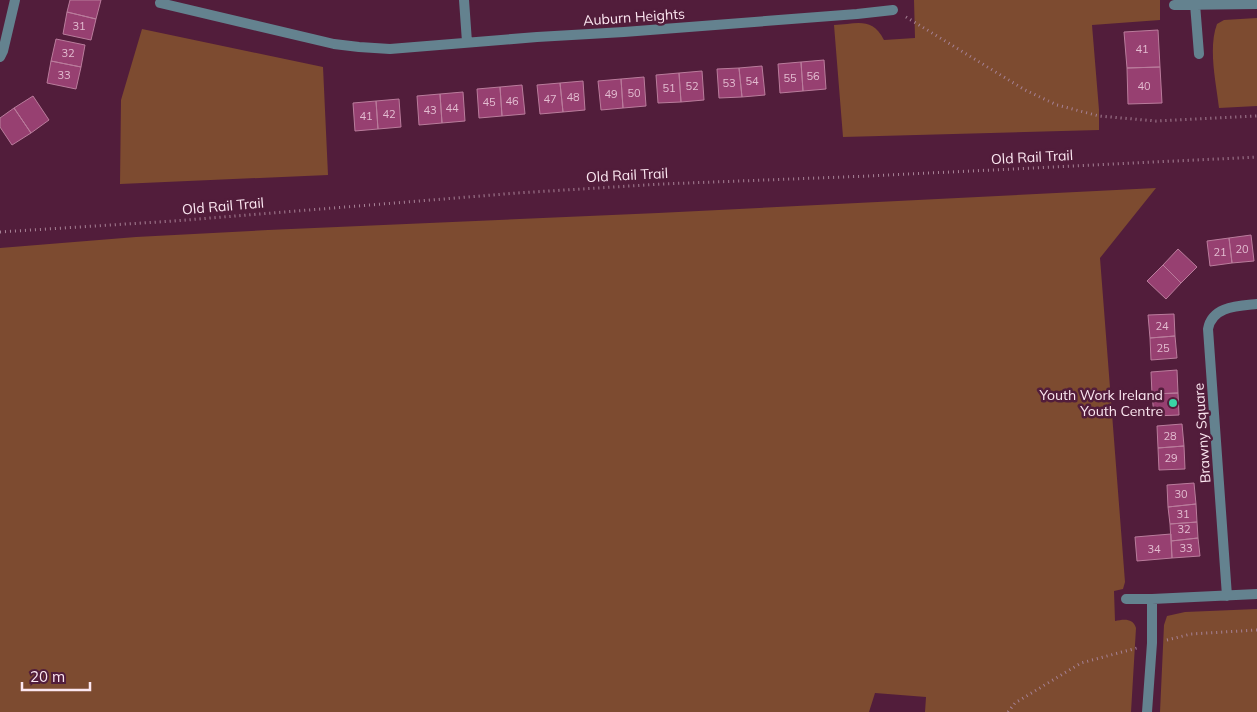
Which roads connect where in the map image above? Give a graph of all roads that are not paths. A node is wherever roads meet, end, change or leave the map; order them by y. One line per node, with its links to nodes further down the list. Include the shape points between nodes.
1 (14, 0): 10 (street)
2 (464, 0): 8 (street)
3 (160, 3): 8 (street, Auburn Heights, via 315,40 359,47 390,49)
4 (1195, 4): 5 (street); 6 (street); 9 (street)
5 (1257, 4)
6 (1174, 5)
7 (893, 10): 8 (street, Auburn Heights)
8 (467, 42)
9 (1200, 54)
10 (0, 57)
11 (1257, 304): 13 (street, Brawny Square, via 1221,310 1214,315 1208,329)
12 (1257, 594): 13 (street)
13 (1228, 596): 15 (street)
14 (1126, 599): 15 (street)
15 (1152, 599): 16 (street)
16 (1147, 712)

